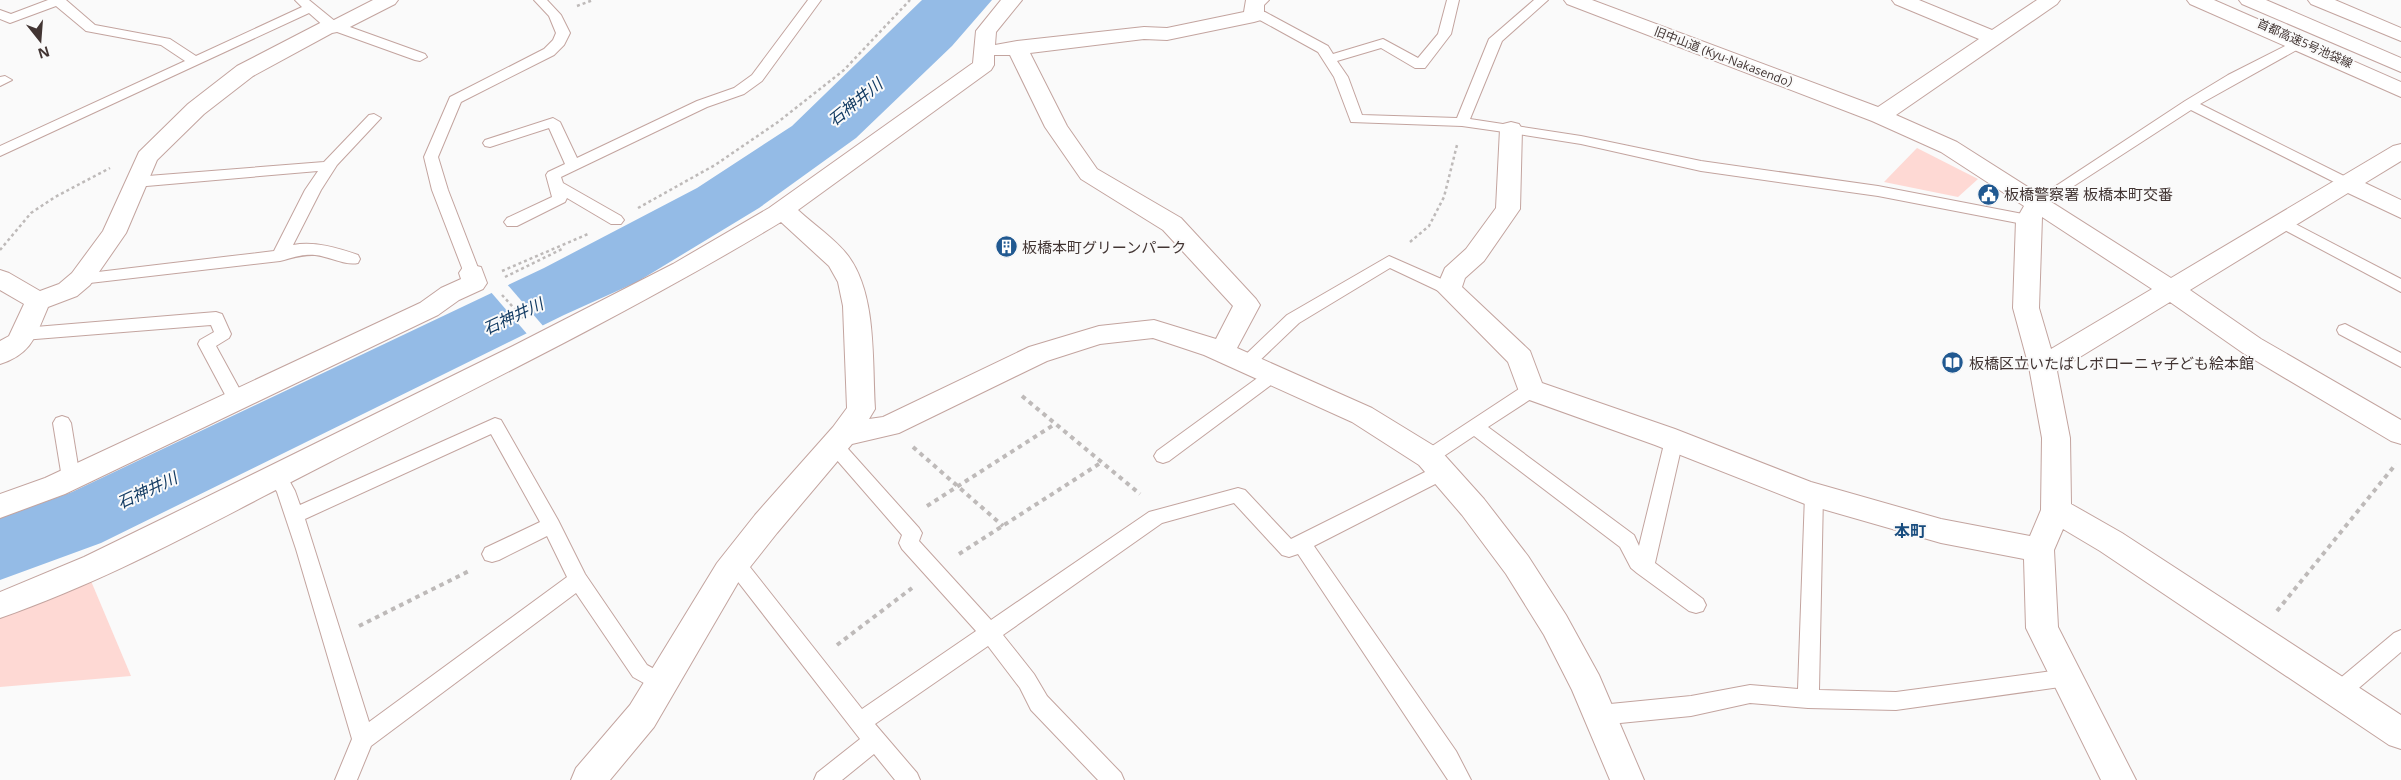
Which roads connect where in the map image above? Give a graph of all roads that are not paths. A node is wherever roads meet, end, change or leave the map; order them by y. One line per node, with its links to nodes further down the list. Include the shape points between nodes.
1 (388, 0): 19 (main road)
2 (540, 0): 55 (lane, via 555,15 563,34 559,42 548,52 455,100 431,157 440,190)
3 (816, 0): 41 (lane, via 758,78 739,90 702,104)
4 (1012, 0): 25 (main road, via 986,31)
5 (1453, 0): 27 (lane, via 1444,34 1420,65 1383,43)
6 (1542, 0): 35 (lane, via 1496,39)
7 (1574, 0): 33 (main road, 旧中山道 (Kyu-Nakasendo）)
8 (1902, 0): 21 (main road)
9 (2050, 0): 21 (main road)
10 (2197, 0): 22 (main road)
11 (2208, 0): 30 (main road, 首都高速5号池袋線)
12 (2249, 0): 29 (main road)
13 (2286, 0): 24 (main road)
14 (2318, 0): 20 (main road)
15 (59, 1): 18 (lane, via 10,19); 28 (lane, via 91,28 165,42)
16 (305, 4): 19 (lane); 28 (lane)
17 (1257, 8): 23 (main road, via 1167,34 1144,33); 27 (lane, via 1260,15 1323,49)
18 (0, 14)
19 (333, 26): 26 (lane); 42 (main road, via 245,71 196,109 147,157)
20 (2401, 35)
21 (1994, 38): 33 (main road)
22 (2297, 44): 31 (main road); 32 (lane)
23 (1017, 47): 25 (main road); 63 (main road, via 1056,127 1089,174 1172,224 1247,305)
24 (2401, 49)
25 (984, 52): 45 (main road, via 983,65)
26 (420, 57)
27 (1330, 59): 35 (lane, via 1341,77 1356,119)
28 (195, 61): 39 (lane)
29 (2401, 66)
30 (2401, 85)
31 (2401, 90)
32 (2190, 104): 43 (lane); 47 (lane)
33 (1880, 116): 47 (main road, 旧中山道 (Kyu-Nakasendo）, via 1949,147)
34 (374, 118): 40 (lane)
35 (1462, 122): 36 (lane)
36 (1510, 130): 47 (lane, via 1581,140 1701,166); 57 (main road, via 1508,210 1476,255 1454,274)
37 (490, 143): 41 (lane, via 553,122)
38 (2401, 151): 43 (main road)
39 (0, 152)
40 (328, 166): 42 (lane); 51 (lane)
41 (573, 166): 44 (lane, via 553,175)
42 (135, 182): 54 (main road, via 114,233)
43 (2347, 183): 46 (main road); 50 (main road)
44 (556, 186): 48 (lane); 49 (lane, via 560,199)
45 (782, 209): 73 (main road, via 839,261 851,282 856,306 860,409); 76 (main road, via 682,270)
46 (2401, 210)
47 (2033, 212): 58 (main road, 旧中山道 (Kyu-Nakasendo）); 65 (main road, via 2026,308)
48 (616, 220)
49 (512, 222)
50 (2282, 222): 56 (lane); 58 (main road)
51 (280, 256): 52 (lane, via 288,250 333,251); 54 (lane)
52 (352, 259)
53 (0, 279): 59 (main road)
54 (81, 279): 59 (main road, via 68,290)
55 (482, 282): 68 (main road, via 450,294 429,309)
56 (2401, 286)
57 (1450, 289): 63 (lane, via 1389,261); 67 (main road, via 1520,358)
58 (2170, 289): 65 (main road); 71 (main road, 旧中山道 (Kyu-Nakasendo）, via 2252,346)
59 (38, 301): 61 (main road)
60 (2345, 330): 64 (lane)
61 (22, 334): 62 (main road, via 19,342); 68 (lane, via 216,318 223,334 206,344)
62 (0, 354)
63 (1234, 357): 66 (main road); 73 (main road, via 1154,330 1099,335 1038,354 889,426)
64 (2401, 361)
65 (2043, 367): 80 (main road, via 2056,438)
66 (1273, 375): 74 (lane); 75 (main road, via 1362,415)
67 (1531, 390): 70 (lane); 72 (main road)
68 (236, 399): 77 (main road)
69 (62, 423): 77 (lane)
70 (1475, 426): 75 (lane); 87 (lane, via 1627,541)
71 (2401, 432)
72 (1674, 440): 78 (main road); 87 (lane)
73 (839, 441): 86 (main road); 91 (lane, via 912,533 909,543)
74 (1163, 456)
75 (1435, 465): 83 (lane); 97 (main road, via 1473,507 1517,565 1555,625)
76 (278, 476): 81 (lane); 89 (main road, via 95,566)
77 (71, 478): 79 (main road)
78 (1814, 495): 84 (main road, via 1941,531); 96 (lane)
79 (0, 506)
80 (2056, 510): 84 (main road); 95 (main road, via 2111,542)
81 (294, 516): 82 (lane, via 495,425); 100 (lane)
82 (551, 525): 85 (lane); 88 (lane)
83 (1301, 543): 91 (lane, via 1289,549 1238,494 1156,517); 107 (lane)
84 (2039, 550): 93 (main road, via 2042,628)
85 (492, 554)
86 (736, 563): 94 (main road); 98 (lane)
87 (1644, 567): 90 (lane)
88 (578, 580): 94 (lane, via 640,671); 100 (lane)
89 (0, 606)
90 (1696, 606)
91 (990, 633): 98 (lane); 106 (lane, via 1027,681 1039,703)
92 (2401, 639): 95 (lane)
93 (2067, 678): 96 (lane, via 1896,701); 109 (main road)
94 (660, 683): 102 (main road, via 642,716)
95 (2339, 692): 99 (main road)
96 (1808, 699): 97 (lane, via 1750,694 1691,706)
97 (1600, 715): 108 (main road)
98 (860, 723): 101 (lane)
99 (2401, 734)
100 (363, 739): 103 (lane)
101 (875, 740): 104 (lane); 105 (lane)
102 (602, 774)
103 (346, 780)
104 (825, 780)
105 (908, 780)
106 (1114, 780)
107 (1460, 780)
108 (1627, 780)
109 (2119, 780)

